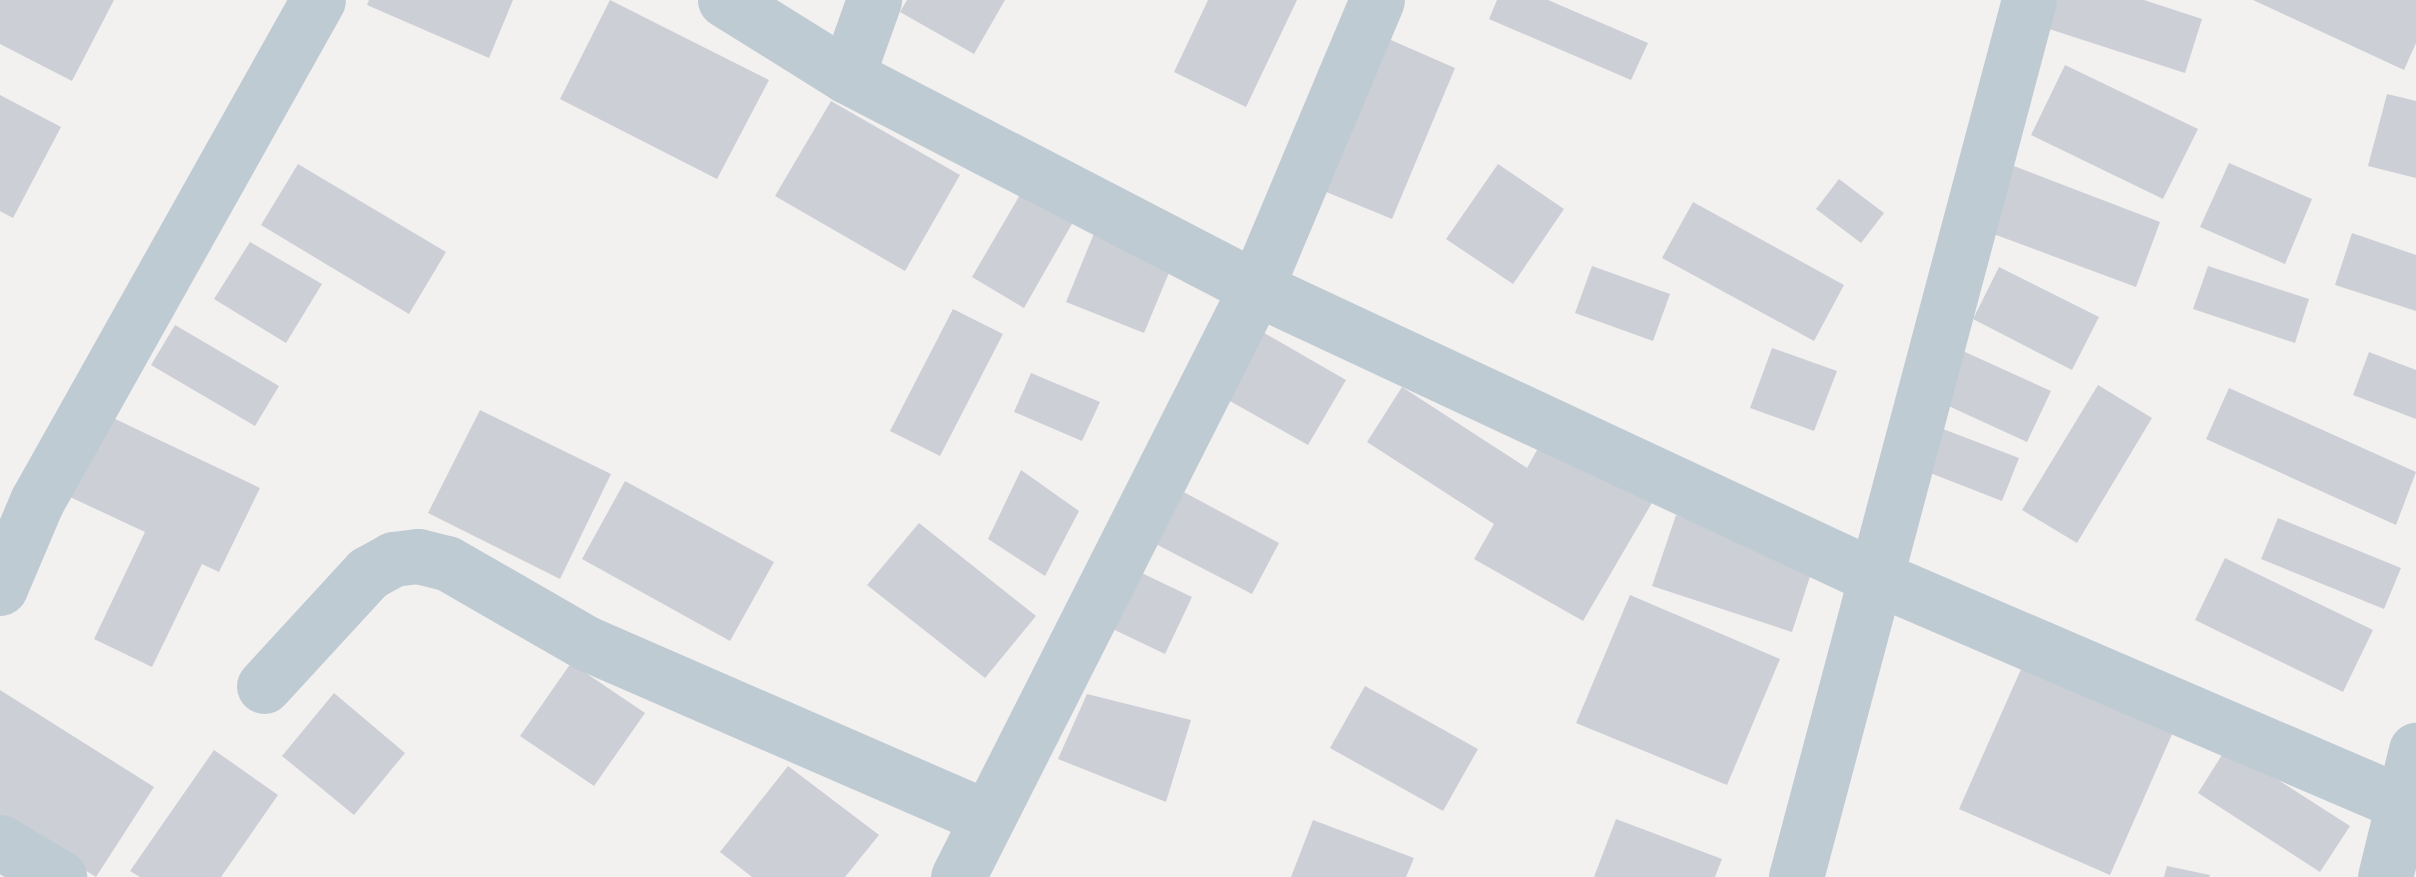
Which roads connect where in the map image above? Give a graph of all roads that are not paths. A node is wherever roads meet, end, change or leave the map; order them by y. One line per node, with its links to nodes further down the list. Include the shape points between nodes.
1 (318, 0): 8 (street)
2 (726, 0): 6 (street)
3 (874, 0): 6 (street)
4 (1377, 0): 7 (street)
5 (2029, 0): 9 (street)
6 (847, 76): 7 (street)
7 (1256, 288): 9 (street); 14 (street)
8 (18, 490): 10 (street)
9 (1873, 576): 13 (street); 18 (street)
10 (0, 588)
11 (264, 686): 14 (street, via 368,573 393,559 418,556 448,563 586,642)
12 (2416, 750): 13 (street)
13 (2410, 806): 19 (street)
14 (984, 816): 17 (street)
15 (0, 842): 16 (street)
16 (59, 877)
17 (958, 877)
18 (1796, 877)
19 (2385, 877)

